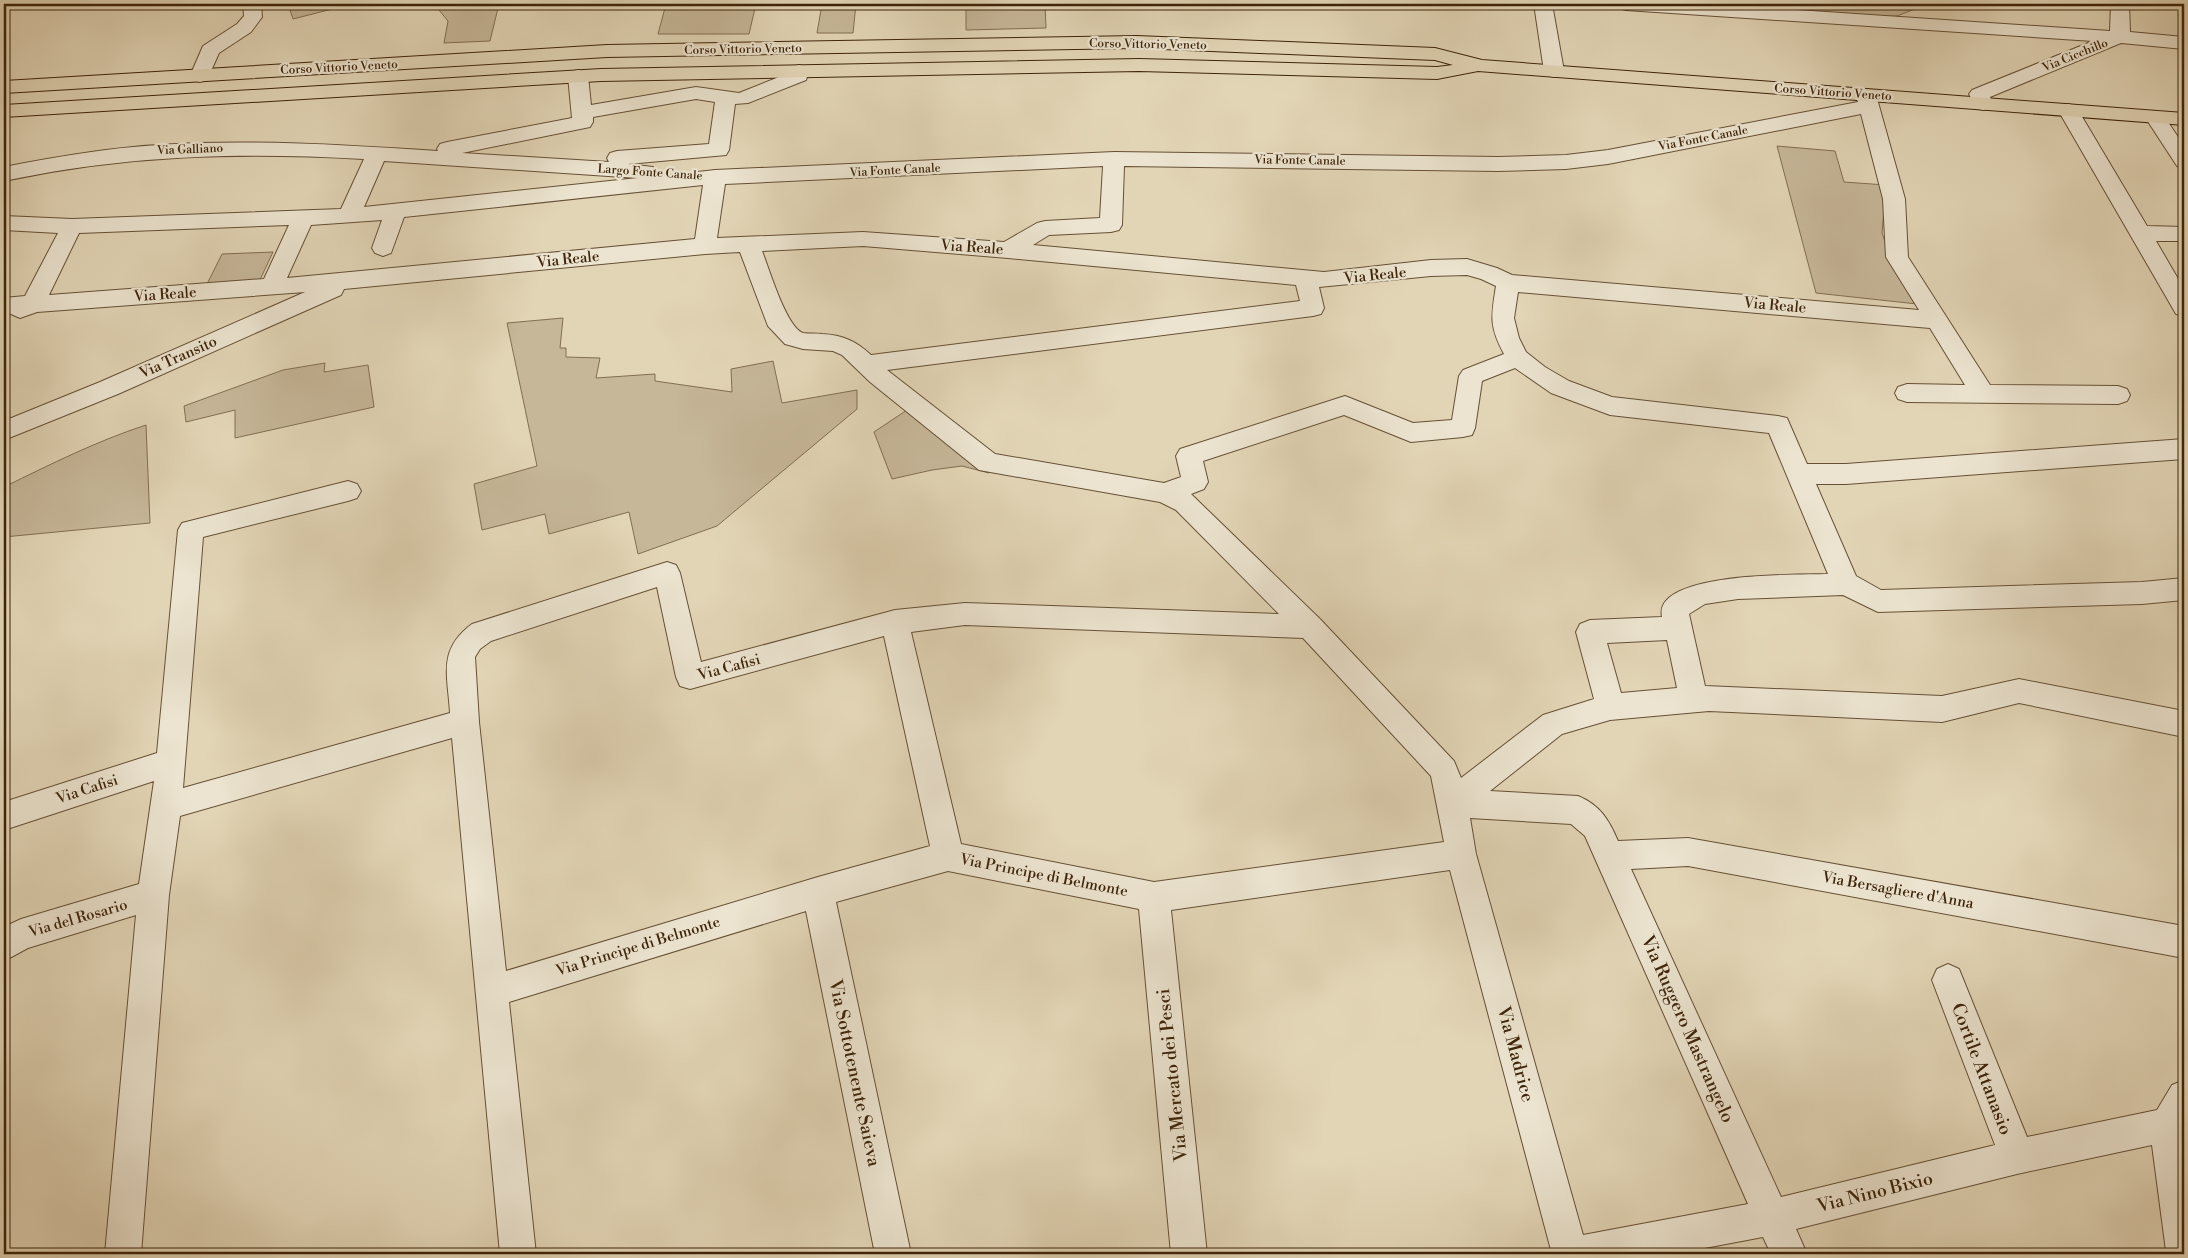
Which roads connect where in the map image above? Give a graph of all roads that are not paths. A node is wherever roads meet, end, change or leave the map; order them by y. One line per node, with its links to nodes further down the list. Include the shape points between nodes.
1 (252, 4): 11 (street, via 253,18 244,28 210,50)
2 (1543, 4): 10 (street)
3 (1626, 4): 6 (street)
4 (2120, 4): 6 (street)
5 (2184, 25): 6 (street, Via Cicchillo)
6 (2120, 37): 7 (street); 16 (street, Via Cicchillo, via 1979,94)
7 (2184, 43)
8 (1482, 66): 9 (main road, Corso Vittorio Veneto, via 1437,73 1139,65); 10 (main road, Corso Vittorio Veneto); 11 (main road, Corso Vittorio Veneto, via 1435,54 1137,42 607,51)
9 (799, 71): 12 (main road, Corso Vittorio Veneto); 14 (street, via 799,76 741,99)
10 (1554, 71): 15 (main road, Corso Vittorio Veneto)
11 (200, 76): 13 (main road, Corso Vittorio Veneto)
12 (578, 76): 18 (main road, Corso Vittorio Veneto); 19 (street)
13 (4, 87)
14 (726, 97): 19 (street, via 696,93); 27 (street, via 719,150)
15 (1868, 101): 16 (main road, Corso Vittorio Veneto); 26 (street, Via Fonte Canale, via 1608,157 1566,162 1498,164); 50 (street, via 1894,199 1897,256)
16 (1984, 104): 17 (main road, Corso Vittorio Veneto)
17 (2068, 110): 20 (main road, Corso Vittorio Veneto); 36 (street)
18 (4, 111)
19 (582, 113): 22 (street, via 583,122)
20 (2155, 117): 21 (main road, Corso Vittorio Veneto); 28 (street)
21 (2184, 119)
22 (542, 129): 24 (street); 25 (street)
23 (377, 153): 24 (street, Largo Fonte Canale); 29 (street, Via Galliano, via 283,147 156,150 66,160); 32 (street)
24 (412, 156): 30 (street, Largo Fonte Canale)
25 (545, 158)
26 (1114, 158): 30 (street, Via Fonte Canale); 41 (street, via 1110,225 1045,228)
27 (568, 161)
28 (2184, 161)
29 (4, 174)
30 (715, 177): 31 (street, Largo Fonte Canale); 39 (street)
31 (395, 212): 32 (street, Largo Fonte Canale); 40 (street)
32 (349, 216): 33 (street, Largo Fonte Canale)
33 (303, 218): 35 (street, Largo Fonte Canale); 45 (street)
34 (4, 223): 35 (street, Largo Fonte Canale)
35 (72, 226): 47 (street)
36 (2142, 233): 37 (street); 46 (street)
37 (2184, 234)
38 (748, 242): 39 (street, Via Reale); 41 (street, Via Reale, via 863,239); 52 (street, via 780,326 793,338 803,341 844,345)
39 (705, 246): 43 (street, Via Reale)
40 (383, 248)
41 (1008, 250): 42 (street, Via Reale)
42 (1306, 279): 44 (street, Via Reale, via 1467,267 1489,272); 52 (street, via 1313,308)
43 (351, 280): 45 (street, Via Reale); 56 (street, Via Transito)
44 (1508, 283): 50 (street, Via Reale); 51 (street, via 1502,318 1507,338)
45 (272, 287): 47 (street, Via Reale)
46 (2181, 296)
47 (33, 304): 48 (street, Via Reale); 49 (street)
48 (4, 306)
49 (4, 318)
50 (1936, 320): 54 (street)
51 (1518, 358): 58 (street, via 1560,386 1610,406 1778,425); 60 (street, via 1471,376 1463,428 1411,433 1345,405 1190,456 1195,482)
52 (865, 364): 60 (street, via 988,463)
53 (1907, 393): 54 (street)
54 (1983, 394): 55 (street)
55 (2118, 396)
56 (4, 431)
57 (2184, 449): 58 (street, via 1856,474)
58 (1800, 474): 61 (street)
59 (348, 491): 70 (street, via 191,530)
60 (1165, 493): 64 (street, Via Madrice, via 1192,510)
61 (1846, 584): 62 (street, via 1878,601); 65 (street, via 1738,588 1700,594 1674,609)
62 (2184, 589)
63 (895, 622): 64 (street, via 965,614 1008,614); 68 (street, Via Cafisi, via 690,677 667,573 476,636 461,655); 75 (street)
64 (1310, 627): 71 (street, Via Madrice, via 1444,770)
65 (1679, 628): 66 (street); 67 (street, via 1590,632)
66 (1694, 700): 67 (street); 69 (street, via 1709,698 1942,709 2019,691)
67 (1610, 707): 71 (street, via 1553,724)
68 (465, 722): 72 (street); 83 (street, Via Cafisi)
69 (2184, 724)
70 (171, 762): 72 (street); 73 (street, Via Cafisi)
71 (1452, 803): 74 (street, Via Madrice); 76 (street, Via Ruggero Mastrangelo, via 1578,810 1596,826)
72 (167, 806): 78 (street)
73 (4, 816)
74 (1461, 854): 79 (street, Via Principe di Belmonte); 92 (street, Via Madrice)
75 (948, 856): 77 (street, Via Principe di Belmonte); 79 (street, Via Principe di Belmonte)
76 (1610, 856): 80 (street, Via Bersagliere d'Anna, via 1688,852); 86 (street, Via Ruggero Mastrangelo)
77 (818, 892): 83 (street, Via Principe di Belmonte); 90 (street, Via Sottotenente Saieva)
78 (153, 895): 81 (street, Via del Rosario, via 21,935); 88 (street)
79 (1154, 897): 91 (street, Via Mercato dei Pesci)
80 (2184, 942)
81 (4, 945)
82 (1948, 980): 85 (street, Cortile Attanasio)
83 (492, 991): 89 (street, Via Cafisi)
84 (2176, 1111): 85 (street, Via Nino Bixio); 87 (street)
85 (2017, 1157): 86 (street, Via Nino Bixio)
86 (1772, 1217): 93 (street, Via Nino Bixio); 94 (street, Via Ruggero Mastrangelo)
87 (2184, 1251)
88 (123, 1254)
89 (518, 1254)
90 (893, 1254)
91 (1189, 1254)
92 (1570, 1254)
93 (1582, 1254)
94 (1789, 1254)

